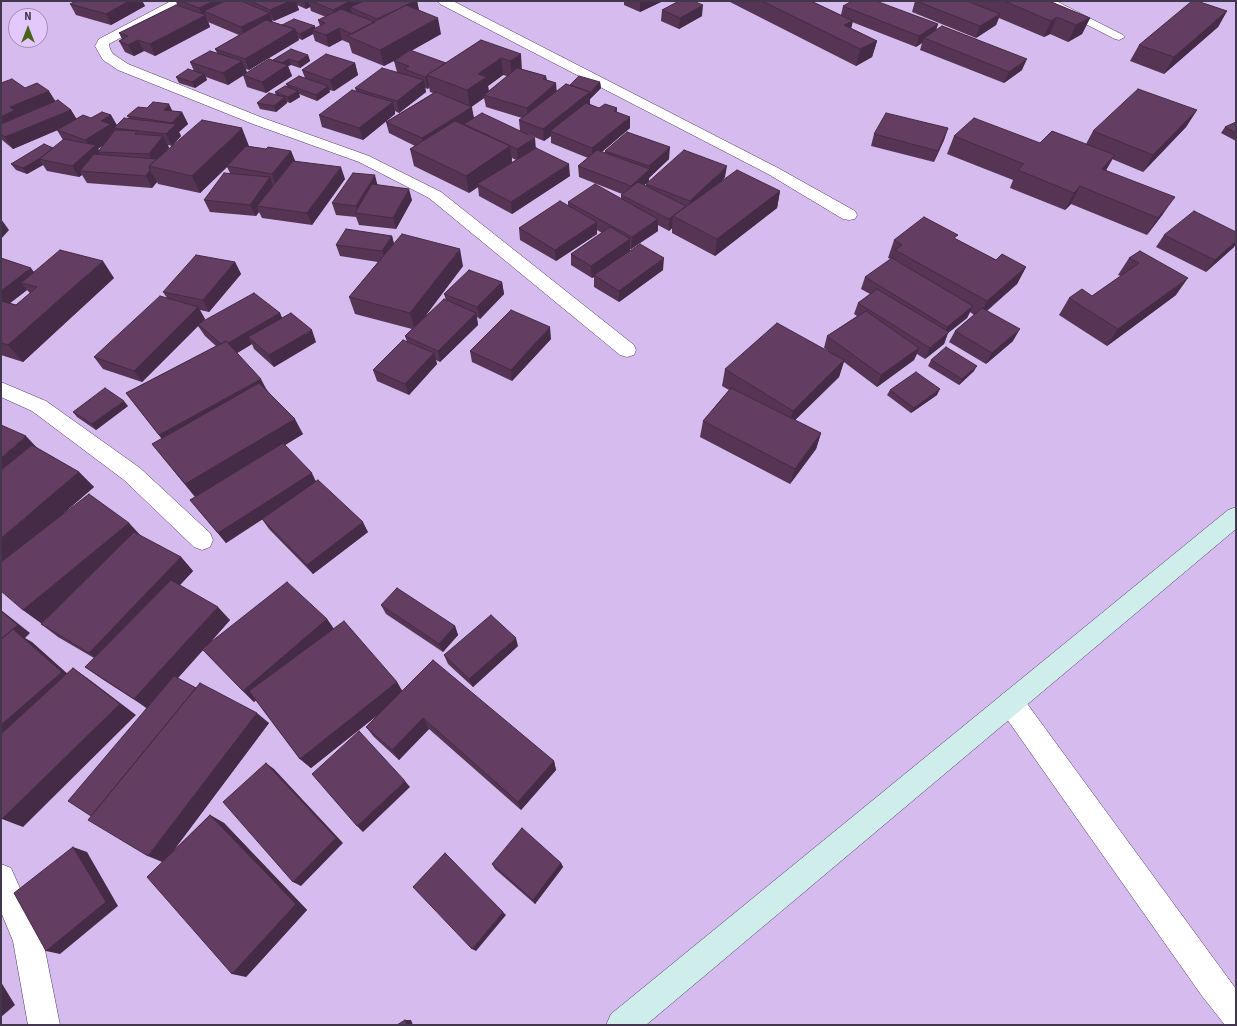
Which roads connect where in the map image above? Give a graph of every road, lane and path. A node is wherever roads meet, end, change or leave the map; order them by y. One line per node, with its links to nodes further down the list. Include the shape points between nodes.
1 (180, 1): 6 (street, via 104,42 102,46 108,57 137,73 258,121 364,159 435,195)
2 (444, 1): 5 (street, via 773,171)
3 (1048, 1): 4 (lane)
4 (1119, 37)
5 (849, 215)
6 (627, 350)
7 (1, 389): 9 (street, via 39,406 107,455 132,474)
8 (1236, 516): 10 (street)
9 (202, 540)
10 (1011, 702): 12 (street); 14 (street)
11 (1, 878): 13 (street, via 28,940)
12 (1236, 1014)
13 (44, 1025)
14 (622, 1025)

